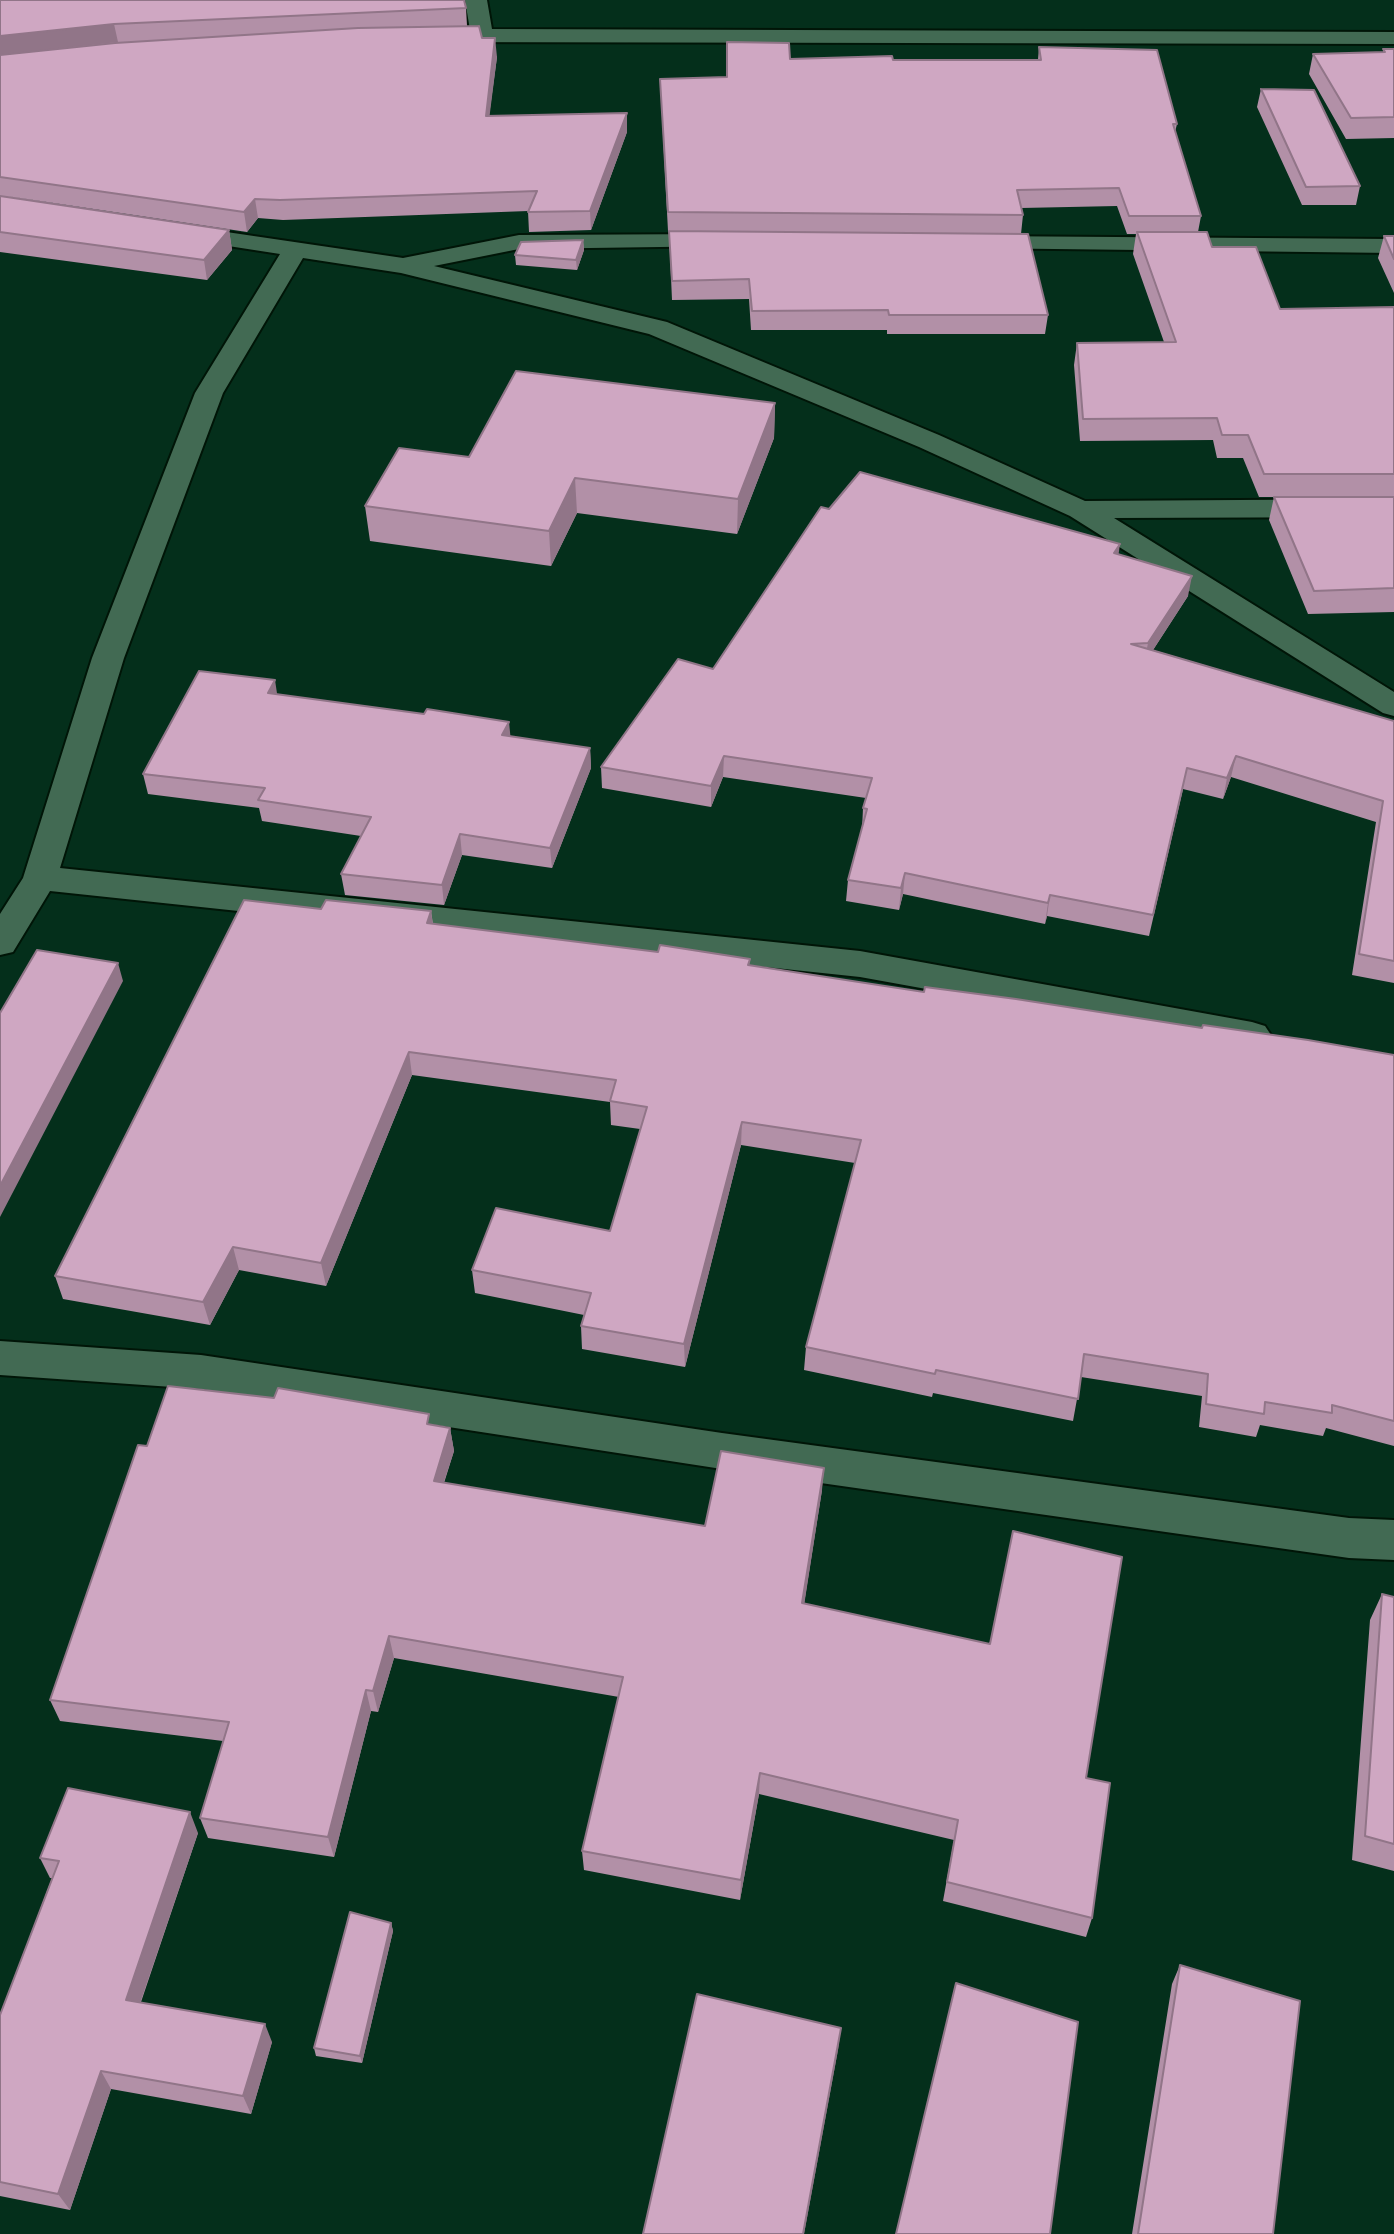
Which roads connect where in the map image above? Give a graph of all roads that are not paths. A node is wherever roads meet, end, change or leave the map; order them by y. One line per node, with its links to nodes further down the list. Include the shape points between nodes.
1 (476, 0): 2 (street)
2 (482, 36): 3 (street); 4 (street)
3 (401, 37)
4 (1394, 38)
5 (148, 228): 9 (street)
6 (751, 240): 10 (street, via 519,242)
7 (952, 242): 8 (street)
8 (1394, 246)
9 (295, 250): 10 (street); 14 (street, via 209,393 108,658)
10 (401, 265): 12 (street, via 659,328)
11 (1394, 508): 12 (street)
12 (1080, 510): 13 (street)
13 (1394, 706)
14 (40, 878): 15 (street); 16 (street, via 860,964)
15 (0, 943)
16 (1284, 1041)
17 (0, 1358): 18 (street, via 201,1371 722,1451 1349,1538)
18 (1394, 1540)

